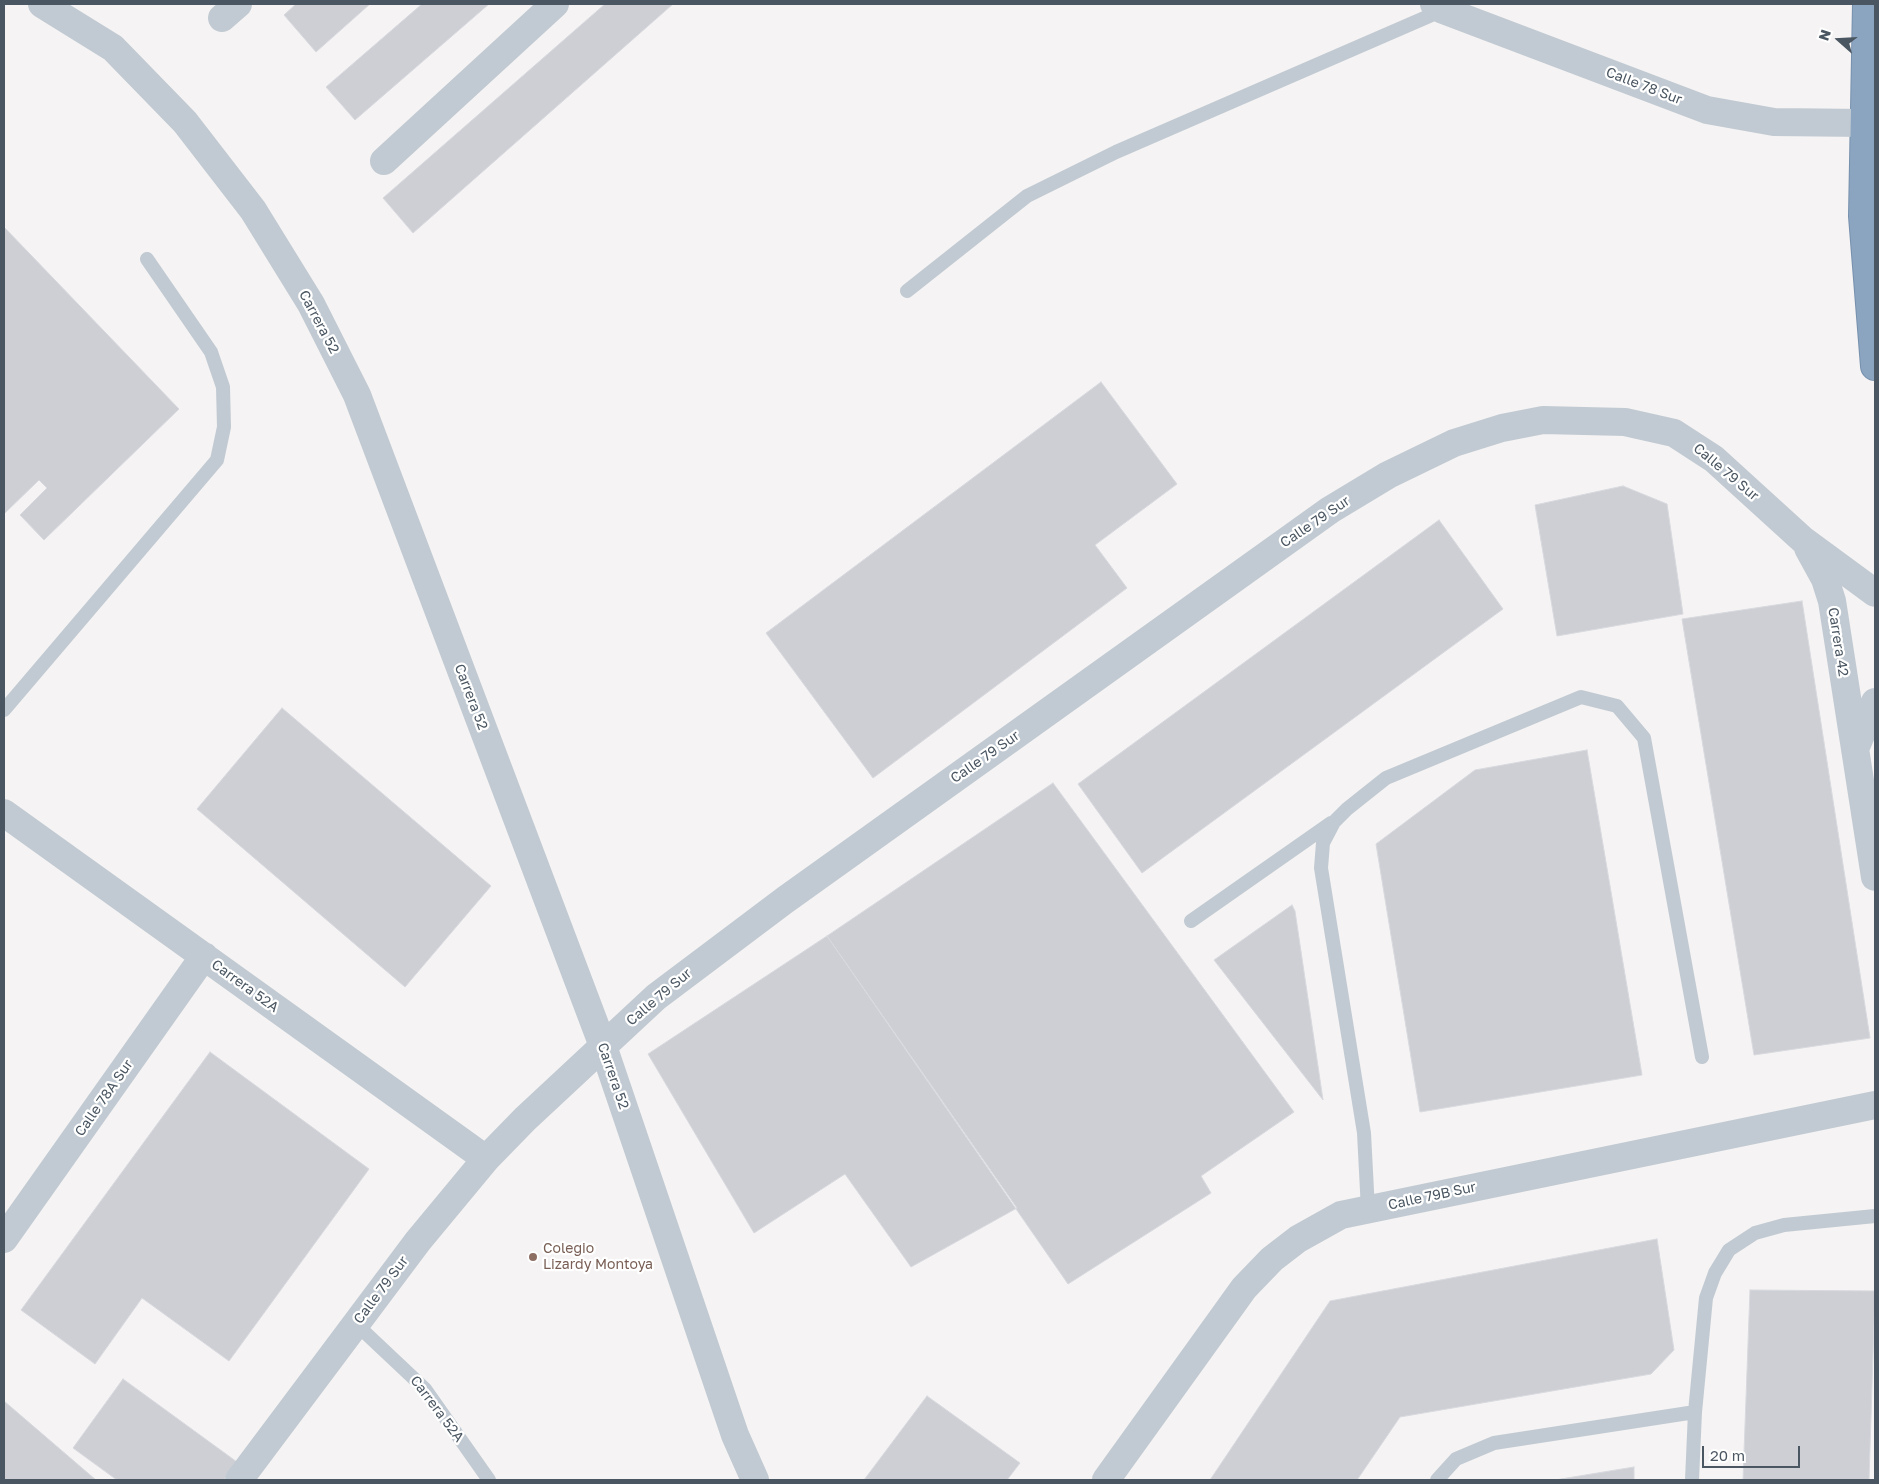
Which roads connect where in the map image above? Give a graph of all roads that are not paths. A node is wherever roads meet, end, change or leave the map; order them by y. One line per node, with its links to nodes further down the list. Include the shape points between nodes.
1 (42, 4): 20 (street, Carrera 52, via 113,48 185,122 254,210 311,304 357,395)
2 (555, 4): 6 (street)
3 (1867, 4): 5 (highway)
4 (1438, 7): 5 (street, Calle 78 Sur, via 1707,110 1774,122); 8 (lane, via 1116,152 1027,196)
5 (1864, 123): 9 (highway, via 1863,216)
6 (384, 161)
7 (147, 260): 13 (lane, via 210,352 224,387 224,427 217,460)
8 (907, 291)
9 (1875, 366)
10 (1804, 540): 11 (street, Calle 79 Sur); 14 (street, Carrera 42, via 1826,580 1832,601); 20 (street, Calle 79 Sur, via 1714,459 1674,433 1625,422 1543,420 1454,442 1388,474 1330,510 739,933 656,998)
11 (1875, 592)
12 (1875, 702): 14 (street)
13 (4, 710)
14 (1854, 749): 17 (street, Carrera 42)
15 (4, 813): 19 (street, Carrera 52A)
16 (1334, 822): 18 (lane); 21 (lane, via 1386,778 1581,697 1617,706 1644,738); 24 (lane, via 1323,843 1321,868 1364,1133)
17 (1875, 877)
18 (1191, 921)
19 (204, 956): 23 (street, Carrera 52A); 26 (street, Calle 78A Sur)
20 (603, 1046): 23 (street, Calle 79 Sur); 31 (street, Carrera 52, via 735,1435)
21 (1702, 1058)
22 (1875, 1105): 24 (street, Calle 79B Sur)
23 (486, 1159): 27 (street, Calle 79 Sur, via 418,1241)
24 (1368, 1210): 32 (street, Calle 79B Sur, via 1341,1215 1298,1239 1272,1259 1244,1288)
25 (1875, 1216): 28 (lane, via 1784,1225 1755,1234 1729,1250 1715,1273 1706,1298)
26 (4, 1239)
27 (356, 1324): 29 (street, Calle 79 Sur); 30 (lane, Carrera 52A, via 425,1389)
28 (1695, 1412): 33 (lane, via 1494,1443 1456,1459); 34 (lane)
29 (240, 1480)
30 (489, 1480)
31 (755, 1480)
32 (1106, 1480)
33 (1438, 1480)
34 (1692, 1480)

